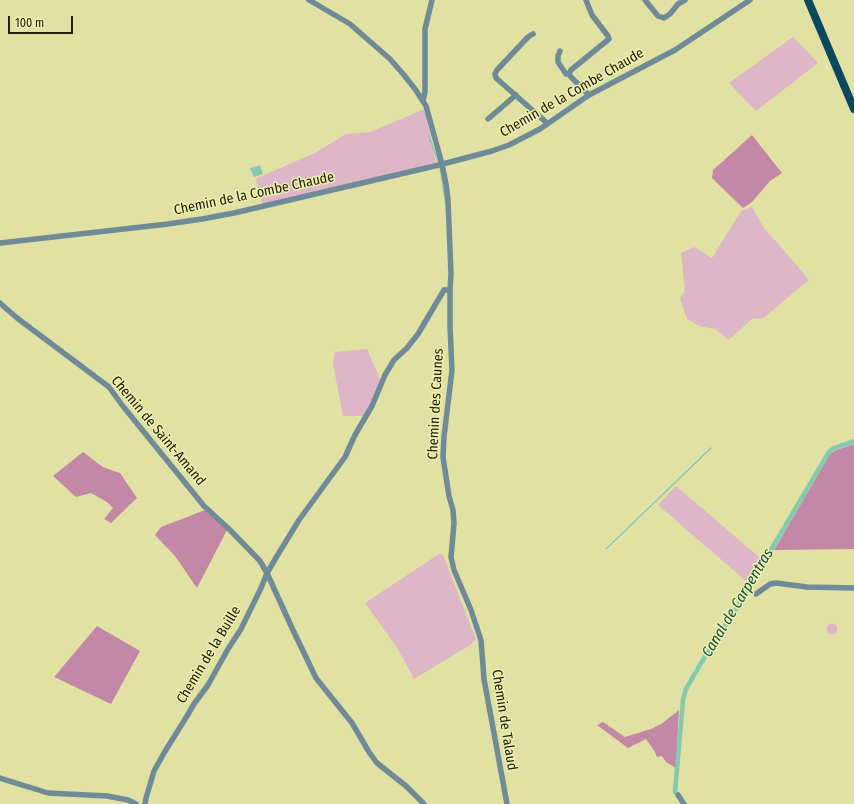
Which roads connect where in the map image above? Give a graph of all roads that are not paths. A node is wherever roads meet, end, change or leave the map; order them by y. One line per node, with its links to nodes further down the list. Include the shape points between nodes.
1 (309, 0): 13 (street, Chemin des Caunes, via 350,24 385,54)
2 (432, 0): 13 (street, via 425,29 425,92)
3 (586, 0): 10 (street, via 592,16 609,38)
4 (645, 0): 5 (street, via 658,16 664,18)
5 (685, 0)
6 (750, 0): 12 (street, Chemin de la Combe Chaude, via 676,50)
7 (808, 0): 14 (main road)
8 (534, 34): 11 (street, via 528,37 495,74 496,78)
9 (560, 51): 10 (street, via 558,62 566,74)
10 (569, 74): 12 (street)
11 (516, 95): 15 (street); 16 (street)
12 (589, 95): 16 (street, Chemin de la Combe Chaude)
13 (422, 101): 17 (street, Chemin des Caunes, via 428,114)
14 (854, 109)
15 (488, 119)
16 (548, 124): 17 (street, Chemin de la Combe Chaude, via 503,147)
17 (440, 165): 18 (street, Chemin de la Combe Chaude, via 202,219); 19 (street, Chemin des Caunes, via 448,200)
18 (0, 243)
19 (450, 290): 21 (street, Chemin de la Buille, via 444,290 418,334 394,360 345,457 299,520); 24 (street, Chemin des Caunes, via 452,370 442,457 453,510 452,563)
20 (0, 302): 21 (street, Chemin de Saint-Amand, via 17,318 109,387 204,506 260,561)
21 (267, 573): 28 (street, Chemin de la Buille, via 240,629 208,685 164,753 154,772); 29 (street, Chemin de Saint-Amand, via 316,678 352,722 377,763)
22 (854, 588): 23 (street, via 807,587 776,583 770,584)
23 (756, 594)
24 (481, 640): 30 (street, Chemin de Talaud, via 484,679)
25 (0, 778): 27 (street, via 48,793 107,796)
26 (678, 795): 31 (street)
27 (136, 804)
28 (145, 804)
29 (424, 804)
30 (507, 804)
31 (684, 804)

